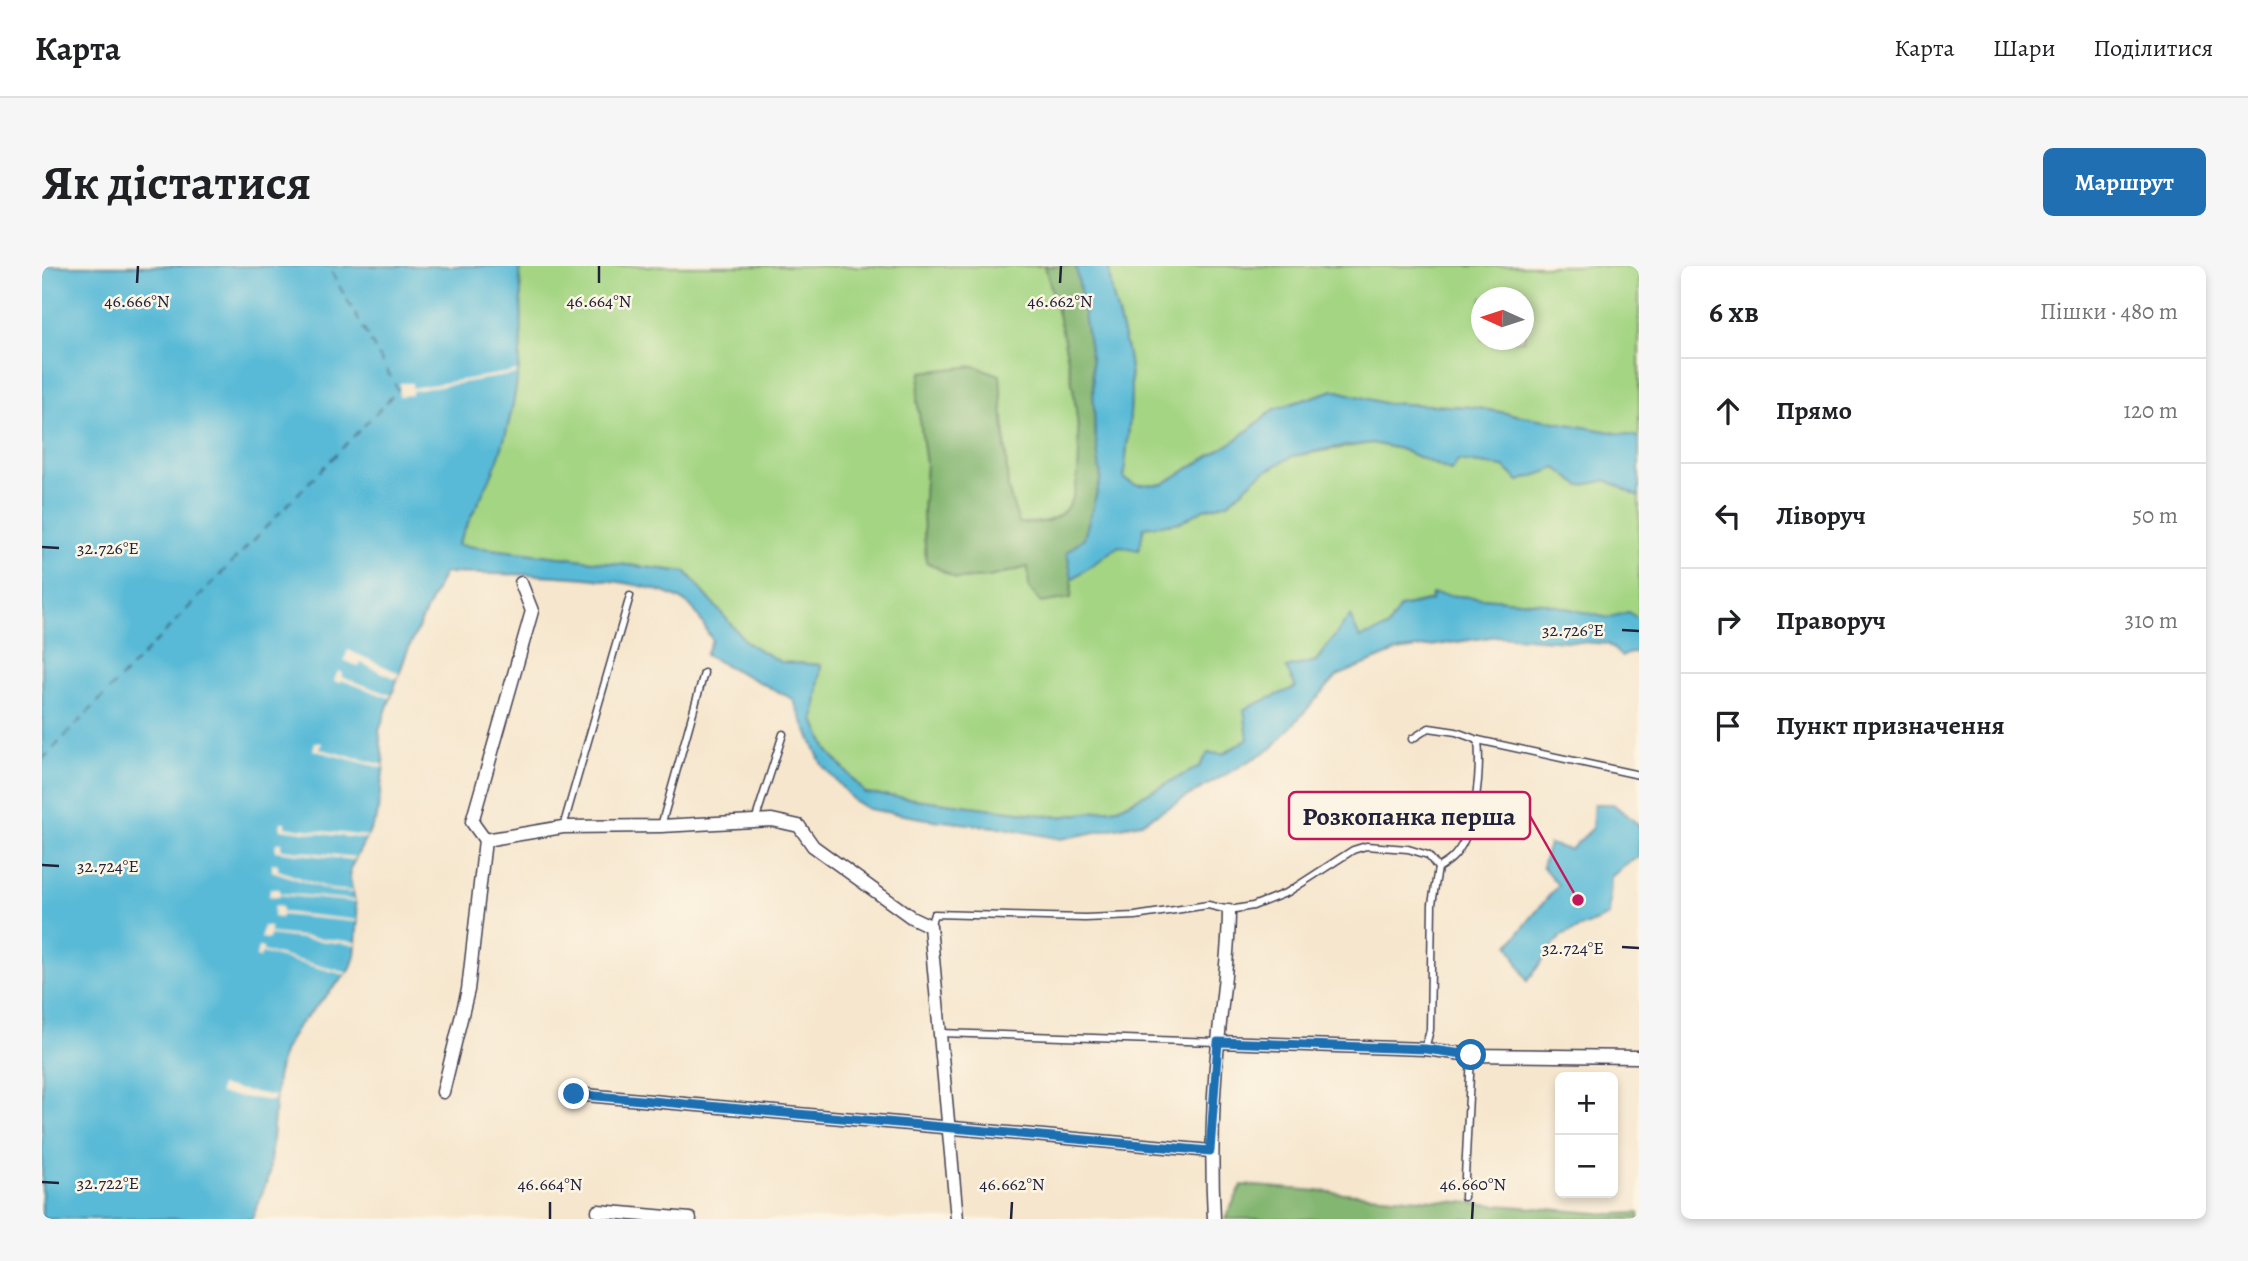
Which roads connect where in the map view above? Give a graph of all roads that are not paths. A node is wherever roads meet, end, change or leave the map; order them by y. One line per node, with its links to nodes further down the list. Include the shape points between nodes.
1 (521, 583): 11 (street, via 532,611 472,822)
2 (630, 596): 10 (lane)
3 (704, 673): 9 (lane)
4 (783, 734): 8 (lane)
5 (1412, 739): 6 (lane, via 1429,728)
6 (1478, 740): 7 (lane); 12 (lane, via 1474,811 1466,837 1453,858)
7 (1639, 775)
8 (755, 821): 9 (street); 14 (street, via 799,826 813,846 911,918)
9 (661, 826): 10 (street)
10 (563, 827): 11 (street)
11 (485, 839): 20 (street, via 468,990)
12 (1437, 868): 13 (lane, via 1428,855 1366,846 1288,892); 17 (lane, via 1430,1030)
13 (1229, 910): 14 (lane, via 1208,905 1085,918 934,914); 16 (street)
14 (930, 926): 15 (street)
15 (940, 1033): 16 (lane); 22 (street)
16 (1218, 1042): 17 (street); 23 (street)
17 (1425, 1049): 18 (street)
18 (1471, 1055): 19 (street); 24 (lane)
19 (1637, 1058)
20 (443, 1092)
21 (574, 1094): 22 (street)
22 (948, 1128): 23 (street); 27 (street)
23 (1210, 1151): 28 (street)
24 (1464, 1198)
25 (598, 1211): 26 (street)
26 (690, 1219)
27 (957, 1219)
28 (1214, 1219)

